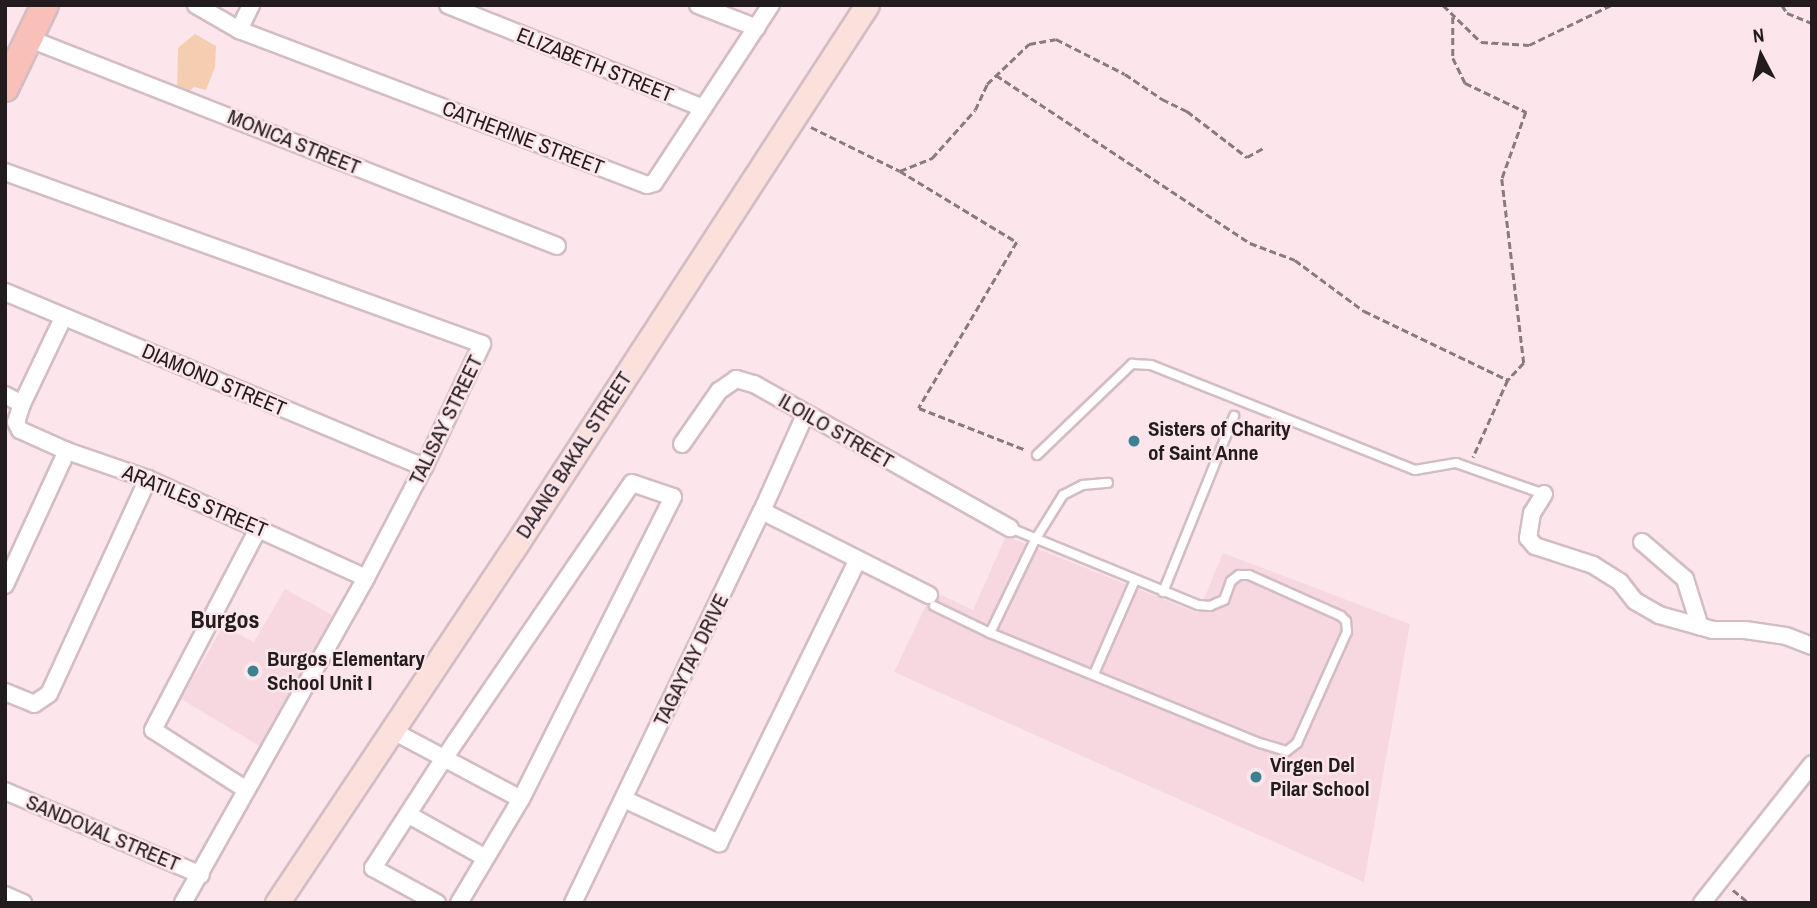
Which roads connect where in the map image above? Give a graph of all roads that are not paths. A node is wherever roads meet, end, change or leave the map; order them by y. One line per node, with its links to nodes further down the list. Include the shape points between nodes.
1 (45, 5): 10 (main road)
2 (196, 5): 9 (street, CATHERINE STREET)
3 (251, 5): 9 (street)
4 (448, 5): 12 (street, ELIZABETH STREET)
5 (698, 5): 8 (street)
6 (771, 5): 8 (street, CATHERINE STREET)
7 (867, 5): 44 (street, DAANG BAKAL STREET)
8 (757, 28): 12 (street, CATHERINE STREET)
9 (239, 30): 12 (street, CATHERINE STREET, via 647,185 654,183)
10 (30, 39): 11 (main road); 14 (street, MONICA STREET)
11 (5, 88)
12 (704, 108)
13 (5, 172): 24 (street, TALISAY STREET, via 482,344)
14 (557, 247)
15 (5, 292): 16 (street, DIAMOND STREET)
16 (63, 318): 18 (street); 24 (street, DIAMOND STREET)
17 (5, 395): 18 (street)
18 (22, 404): 22 (street, ARATILES STREET, via 16,422 20,430)
19 (805, 415): 21 (street, ILOILO STREET, via 754,384 736,379 719,391); 28 (street, TAGAYTAY DRIVE); 30 (street, ILOILO STREET)
20 (1234, 416): 37 (lane)
21 (682, 444)
22 (67, 451): 25 (street, ARATILES STREET); 36 (street)
23 (1037, 455): 27 (lane, via 1132,363 1151,365 1415,470 1457,463)
24 (424, 467): 34 (street, TALISAY STREET)
25 (148, 479): 29 (street, ARATILES STREET); 43 (street, via 49,694 34,704)
26 (1108, 483): 31 (lane, via 1083,485 1063,495)
27 (1544, 494): 39 (street, via 1532,513 1531,543 1593,565 1659,615)
28 (762, 511): 33 (street); 50 (street, TAGAYTAY DRIVE)
29 (259, 527): 34 (street, ARATILES STREET); 47 (street, via 153,730)
30 (1010, 528): 31 (lane)
31 (1035, 540): 35 (lane); 40 (lane)
32 (1642, 542): 39 (street, via 1685,579)
33 (857, 561): 38 (street); 50 (street, via 719,843)
34 (366, 578): 47 (street, TALISAY STREET)
35 (1135, 580): 37 (lane); 42 (lane)
36 (5, 584)
37 (1163, 592): 42 (lane, via 1210,606 1224,600 1231,581 1249,575 1346,621 1348,632 1297,743 1287,751 1260,743)
38 (931, 600): 40 (lane)
39 (1700, 627): 41 (street, via 1786,636)
40 (990, 633): 42 (lane)
41 (1812, 646)
42 (1094, 674)
43 (5, 692)
44 (393, 731): 45 (street); 57 (street, DAANG BAKAL STREET)
45 (443, 760): 49 (street); 49 (street, via 632,483 673,497); 51 (street)
46 (1812, 764): 61 (street)
47 (244, 789): 53 (street, TALISAY STREET)
48 (5, 791): 53 (street, SANDOVAL STREET)
49 (521, 799): 52 (street)
50 (624, 799): 60 (street, TAGAYTAY DRIVE)
51 (409, 815): 52 (street); 58 (street, via 373,868)
52 (484, 857): 59 (street)
53 (201, 875): 56 (street, TALISAY STREET)
54 (5, 895): 55 (street)
55 (23, 903)
56 (183, 903)
57 (277, 903)
58 (437, 903)
59 (459, 903)
60 (573, 903)
61 (1702, 903)

